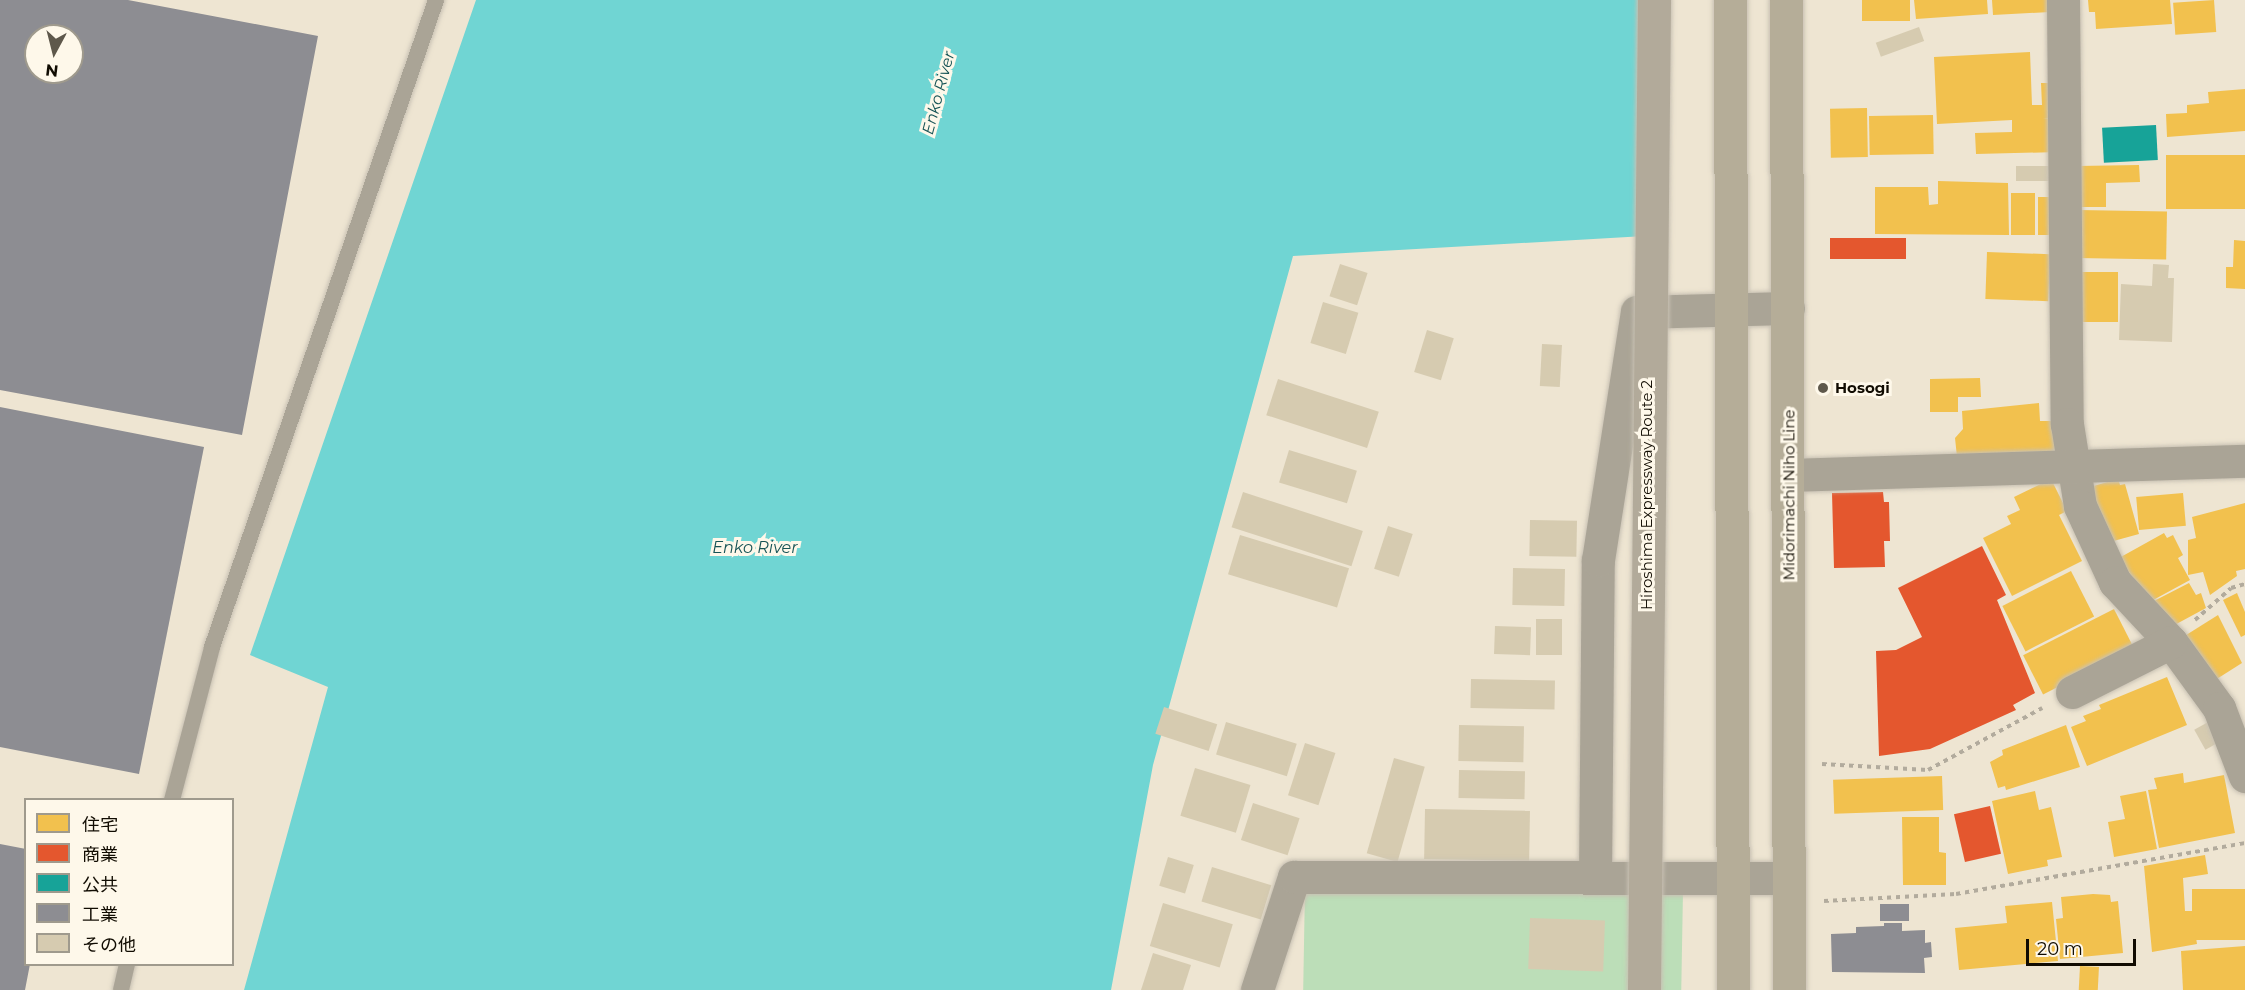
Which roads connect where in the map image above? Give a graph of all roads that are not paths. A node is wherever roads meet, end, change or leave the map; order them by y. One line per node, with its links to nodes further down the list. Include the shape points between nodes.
1 (436, 0): 14 (lane, via 212,647)
2 (1654, 0): 21 (highway, Hiroshima Expressway Route 2, bridge)
3 (1730, 0): 6 (main road)
4 (1786, 0): 7 (main road, Midorimachi Niho Line)
5 (2063, 0): 9 (street, via 2067,424)
6 (1731, 308): 7 (street); 15 (street, via 1636,312 1598,560); 17 (main road)
7 (1788, 308): 10 (main road, Midorimachi Niho Line)
8 (2245, 461): 9 (street)
9 (2073, 468): 10 (street); 11 (street, via 2080,506 2115,582)
10 (1789, 475): 16 (main road, Midorimachi Niho Line)
11 (2170, 642): 12 (street); 13 (street, via 2219,708)
12 (2072, 692)
13 (2245, 776)
14 (173, 798)
15 (1595, 878): 17 (street); 20 (street, via 1294,877)
16 (1789, 878): 17 (street); 23 (main road, Midorimachi Niho Line)
17 (1733, 879): 22 (main road)
18 (127, 966): 19 (lane)
19 (121, 990)
20 (1257, 990)
21 (1644, 990)
22 (1733, 990)
23 (1789, 990)

